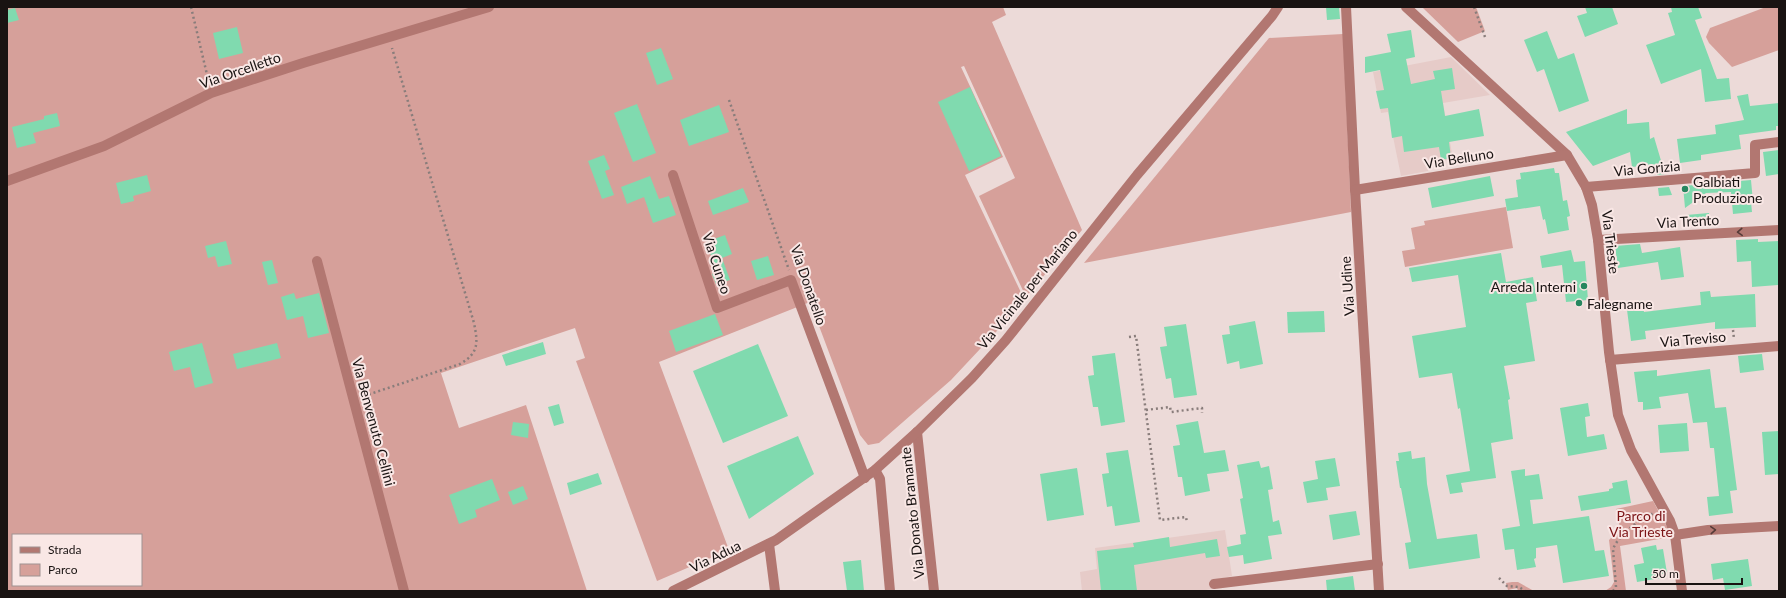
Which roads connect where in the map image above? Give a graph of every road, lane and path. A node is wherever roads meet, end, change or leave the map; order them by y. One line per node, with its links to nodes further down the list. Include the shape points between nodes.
1 (191, 7): 11 (path)
2 (489, 7): 10 (street, Via Orcelletto)
3 (1278, 7): 8 (street)
4 (1284, 7): 8 (street)
5 (1346, 7): 18 (street, Via Udine)
6 (1406, 7): 14 (street, Via Trieste)
7 (1474, 7): 9 (path)
8 (1272, 16): 31 (street, Via Vicinale per Mariano, via 1137,175 1006,340)
9 (1485, 37)
10 (389, 38): 11 (street, Via Orcelletto); 28 (path, via 474,323 476,342 470,358 460,364)
11 (211, 93): 16 (street, Via Orcelletto, via 104,146)
12 (729, 100): 22 (path, Via Donatello)
13 (1779, 142): 17 (street, Via Gorizia, via 1755,145 1755,173)
14 (1567, 155): 17 (street, Via Trieste); 18 (street, Via Belluno)
15 (673, 175): 22 (street, Via Cuneo, via 717,308)
16 (7, 181)
17 (1586, 187): 20 (street, Via Trieste)
18 (1355, 190): 39 (street, Via Udine)
19 (1779, 230): 20 (street, Via Trento, one-way to 20)
20 (1598, 240): 27 (street, Via Trieste)
21 (317, 261): 28 (street, Via Benvenuto Cellini)
22 (791, 280): 33 (street, Via Donatello)
23 (1733, 330): 25 (path)
24 (1129, 337): 29 (path, via 1136,336)
25 (1734, 340)
26 (1779, 346): 27 (street, Via Treviso)
27 (1610, 360): 34 (street, Via Trieste, via 1624,432 1631,450)
28 (354, 400): 42 (street, Via Benvenuto Cellini)
29 (1146, 410): 30 (path, via 1170,407 1171,412 1202,408); 35 (path, via 1160,520 1186,517)
30 (1202, 414)
31 (917, 432): 32 (street, Via Vicinale per Mariano); 46 (street, Via Donato Bramante)
32 (875, 470): 33 (street, Via Vicinale per Mariano); 45 (street, via 880,479)
33 (865, 478): 38 (street, Via Vicinale per Mariano)
34 (1662, 504): 37 (street, Via Trieste); 49 (path, via 1657,511 1632,526 1615,544 1613,549 1616,587)
35 (1187, 523)
36 (1779, 526): 37 (street, one-way to 36, via 1708,530)
37 (1675, 535): 50 (street, Via Trieste)
38 (769, 544): 43 (street, Via Adua); 44 (street)
39 (1378, 564): 41 (street); 47 (street, Via Udine)
40 (1499, 578): 48 (path, via 1507,586 1519,587)
41 (1214, 584)
42 (404, 591)
43 (673, 591)
44 (775, 591)
45 (890, 591)
46 (934, 591)
47 (1379, 591)
48 (1525, 591)
49 (1613, 591)
50 (1682, 591)

